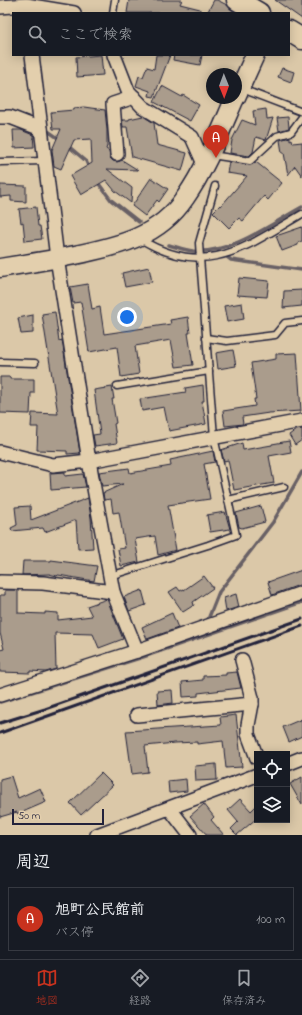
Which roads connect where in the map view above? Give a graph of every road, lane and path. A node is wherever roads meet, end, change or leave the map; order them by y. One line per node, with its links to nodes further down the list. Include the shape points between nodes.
1 (114, 0): 6 (lane)
2 (237, 0): 7 (main road)
3 (26, 6): 4 (street); 5 (street)
4 (0, 7)
5 (67, 12)
6 (113, 12)
7 (257, 12)
8 (290, 32): 9 (main road)
9 (302, 39)
10 (32, 56): 20 (street)
11 (114, 56): 15 (street, via 128,91)
12 (255, 56): 13 (street)
13 (242, 83)
14 (242, 95): 17 (lane)
15 (134, 97): 21 (street, via 113,104); 22 (street, via 143,107 192,137)
16 (232, 104): 22 (street)
17 (302, 112)
18 (0, 117): 20 (street, via 10,116)
19 (302, 117): 22 (lane, via 291,132 277,136 250,161 218,156)
20 (41, 129): 23 (street)
21 (117, 154)
22 (207, 158): 27 (street, via 185,199 168,218)
23 (45, 161): 24 (lane); 28 (street)
24 (0, 162)
25 (215, 186): 29 (lane, via 199,243)
26 (302, 214): 29 (lane, via 254,242 215,257)
27 (138, 237): 28 (street, via 112,247); 29 (lane, via 167,252)
28 (57, 258): 30 (street); 40 (street)
29 (200, 258): 32 (lane)
30 (0, 268)
31 (302, 321): 32 (lane, via 285,322 275,335 227,341)
32 (206, 338): 35 (lane)
33 (0, 362): 34 (lane)
34 (35, 363)
35 (208, 371): 36 (lane); 38 (lane)
36 (117, 386)
37 (302, 421): 38 (street)
38 (214, 437): 40 (street); 42 (lane)
39 (0, 452): 40 (street, via 53,465)
40 (89, 461): 43 (street)
41 (284, 487): 42 (lane)
42 (228, 500): 43 (lane, via 236,535)
43 (110, 576): 45 (street)
44 (0, 582): 45 (street, via 43,583)
45 (113, 592): 47 (street)
46 (302, 593): 47 (street)
47 (137, 651): 49 (street)
48 (242, 660): 50 (street)
49 (0, 695)
50 (252, 704): 51 (street); 52 (street, via 248,734)
51 (137, 715)
52 (254, 751)
53 (302, 758): 54 (street)
54 (290, 763)
55 (254, 776): 56 (street)
56 (170, 809): 57 (street); 58 (street)
57 (98, 835)
58 (190, 835)

